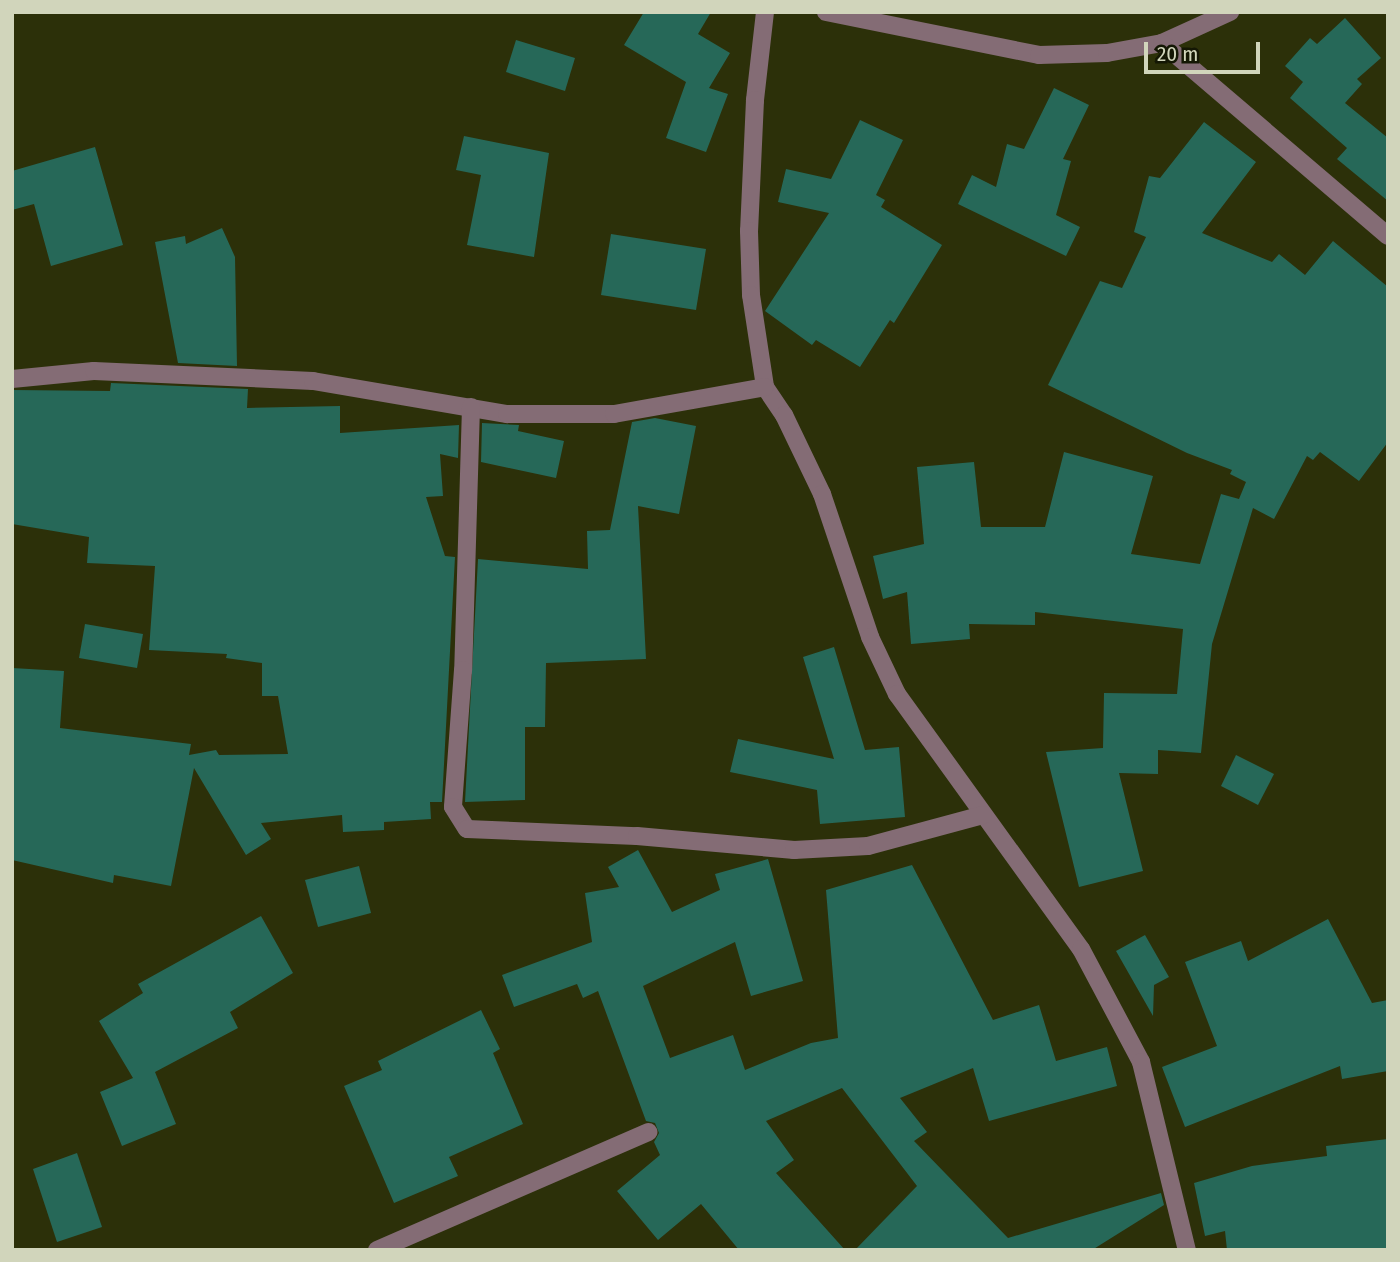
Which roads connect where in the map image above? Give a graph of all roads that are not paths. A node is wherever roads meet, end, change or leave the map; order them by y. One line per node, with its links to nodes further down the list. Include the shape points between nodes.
1 (765, 12): 7 (street, via 755,100 749,230 751,295)
2 (826, 12): 4 (street, via 1039,55 1107,53)
3 (1230, 12): 4 (street)
4 (1162, 43): 5 (street)
5 (1388, 236)
6 (12, 379): 8 (street, via 94,371 313,381)
7 (765, 387): 8 (street, via 614,414 507,414); 9 (street, via 822,494 870,637 897,694)
8 (471, 407): 9 (street, via 463,670 453,807 467,829 637,835 794,850 868,846)
9 (983, 815): 12 (street, via 1081,949 1141,1062)
10 (648, 1132): 11 (street)
11 (377, 1250)
12 (1187, 1250)

